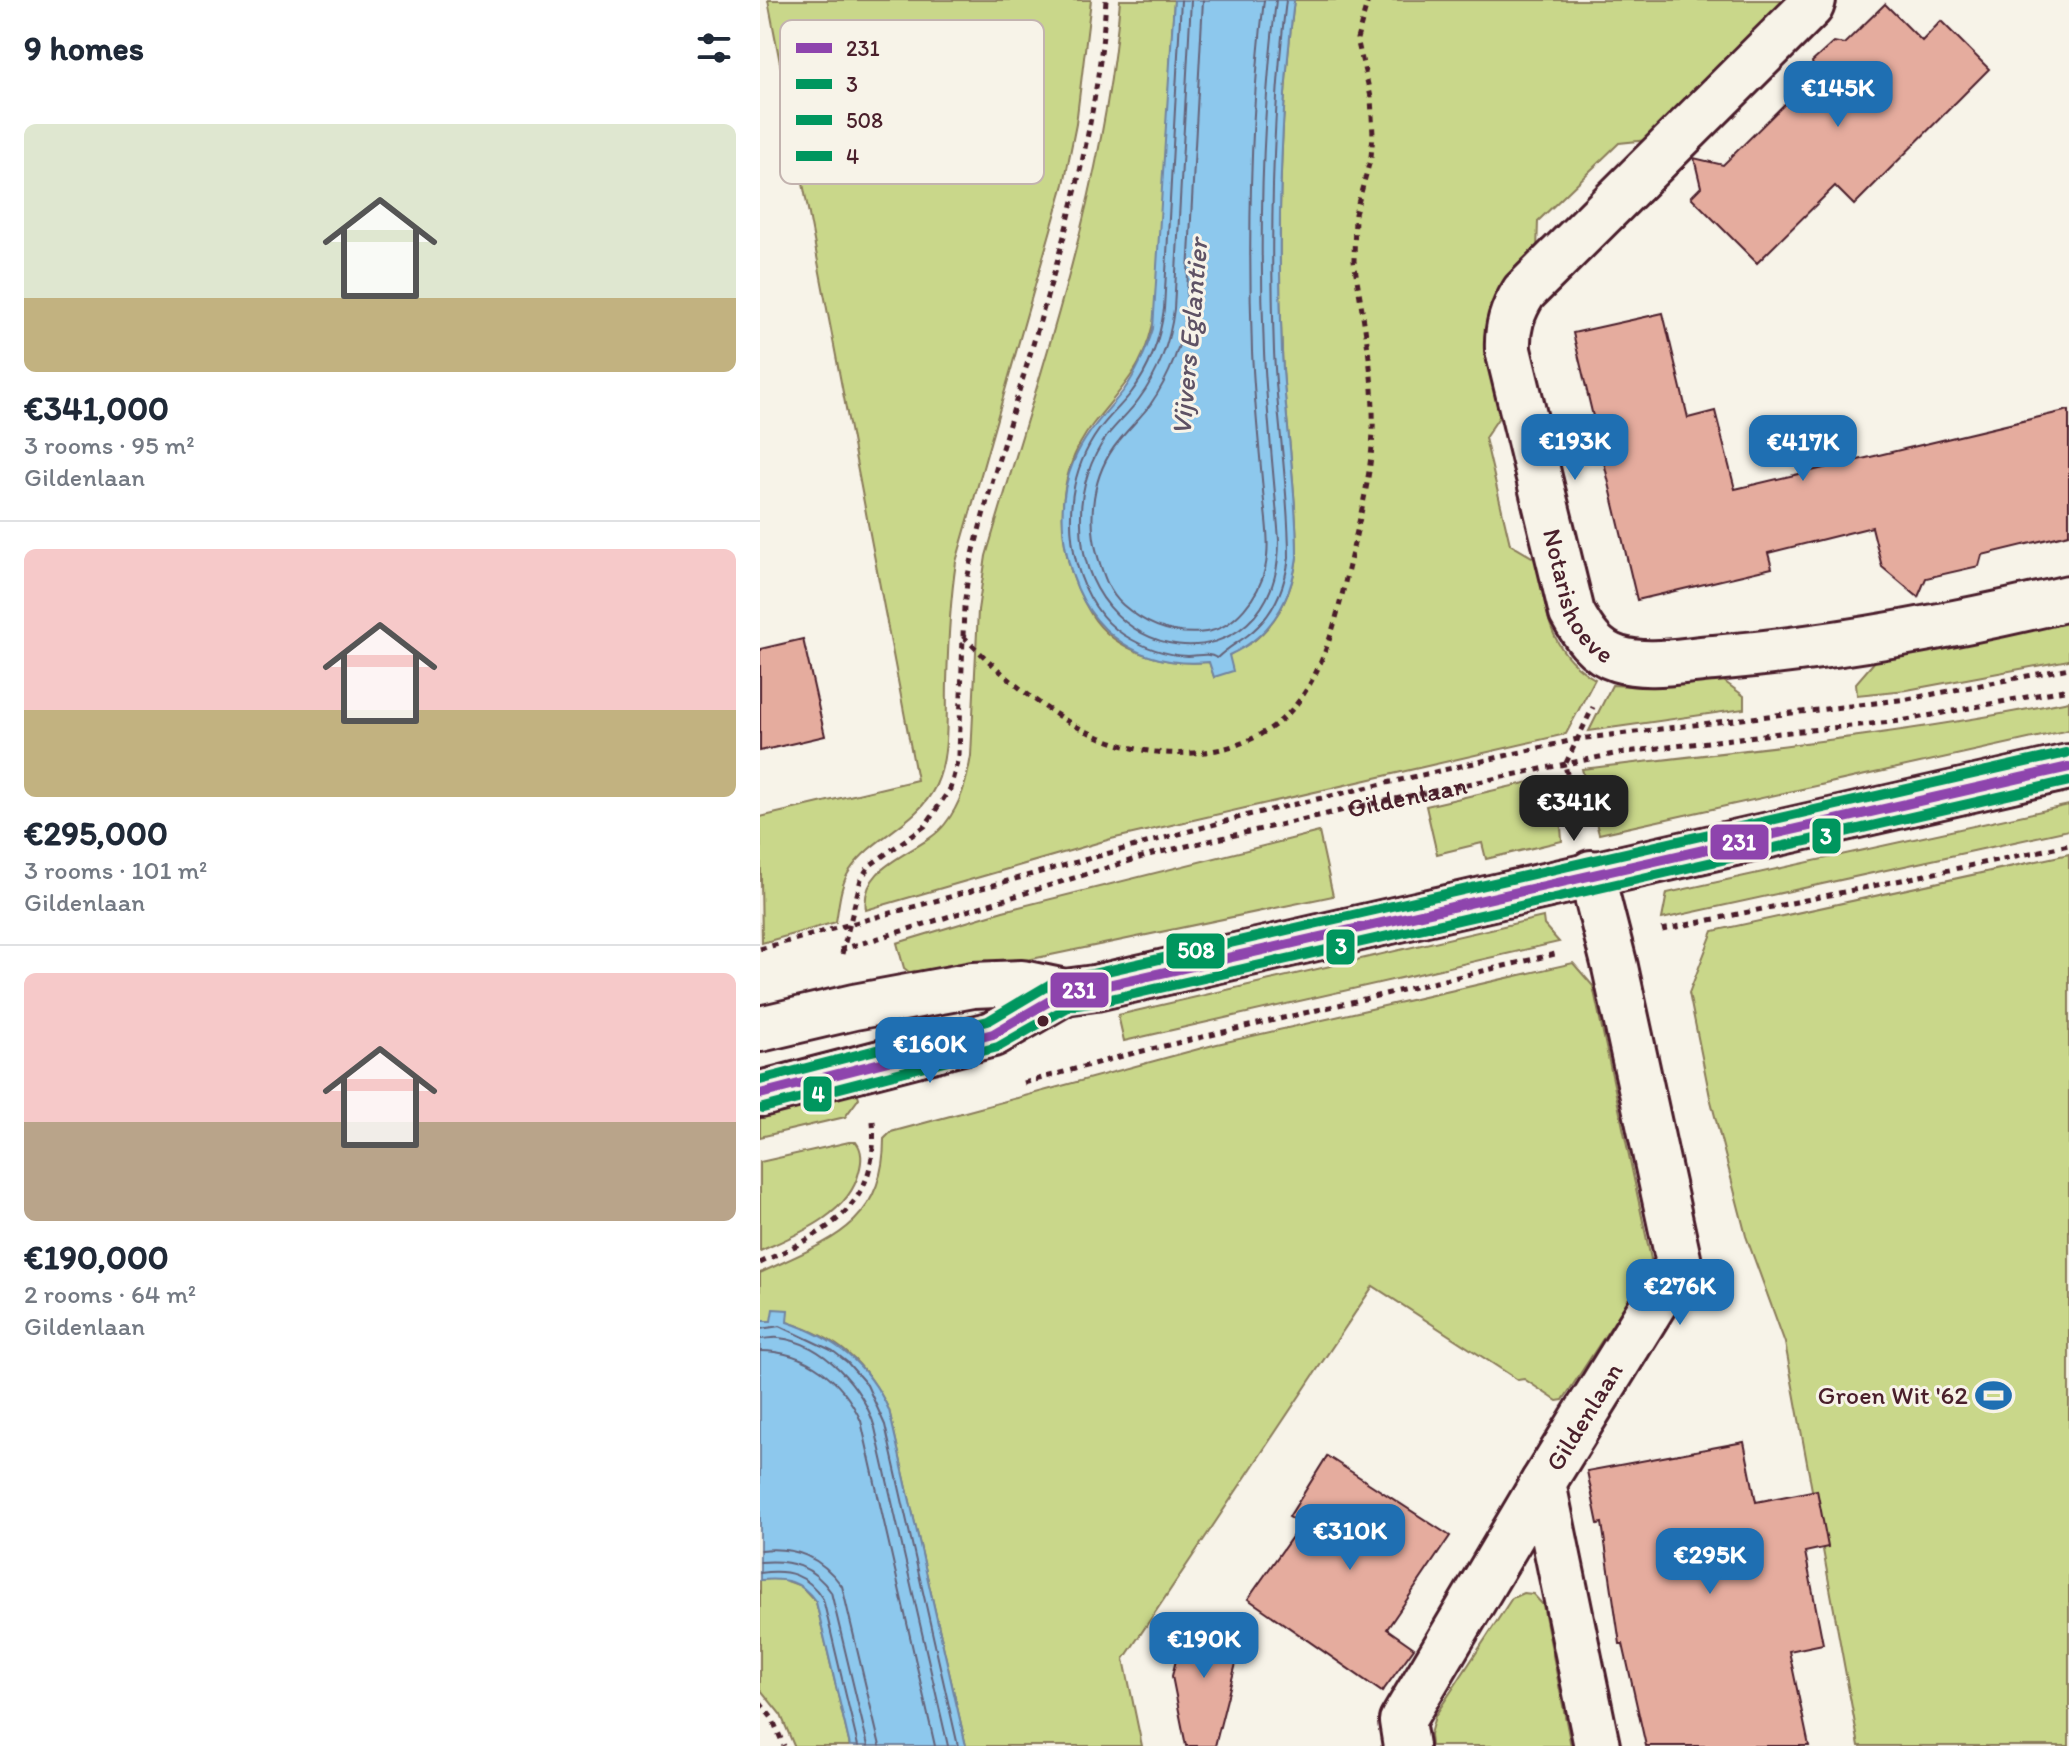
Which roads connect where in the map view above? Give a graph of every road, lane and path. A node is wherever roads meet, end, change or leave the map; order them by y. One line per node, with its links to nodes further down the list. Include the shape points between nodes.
1 (1106, 0): 5 (path, via 1085,157 973,553)
2 (1368, 0): 5 (path, via 1357,39 1371,97 1373,135 1353,236 1372,441 1347,575 1308,688 1274,726 1246,741 1179,755 1155,752 1107,740 1053,714)
3 (1813, 0): 4 (street, Notarishoeve, via 1514,308 1508,350 1572,613 1598,649 1641,664 1871,640)
4 (2069, 598)
5 (963, 636): 11 (path, via 959,755 950,789 925,826 869,866)
6 (2069, 668): 11 (path, via 1908,699 1578,739 1248,815)
7 (2069, 689): 14 (path, Gildenlaan, via 1901,721 1619,753 1366,805 1152,854)
8 (2069, 767): 10 (street)
9 (2069, 845): 12 (path)
10 (1591, 873): 12 (street, Gildenlaan); 16 (street)
11 (848, 926): 13 (path); 14 (path)
12 (1609, 941): 18 (path); 24 (street, Gildenlaan, via 1679,1263)
13 (760, 949)
14 (841, 950): 15 (path, Gildenlaan)
15 (827, 953)
16 (1065, 992): 17 (street, via 1022,983 973,985); 19 (street, via 993,1034)
17 (760, 1029)
18 (1022, 1084)
19 (760, 1094)
20 (888, 1121): 21 (path)
21 (873, 1125): 22 (path); 23 (path, via 866,1185 850,1209)
22 (859, 1128)
23 (760, 1263)
24 (1543, 1483): 27 (street, Gildenlaan, via 1402,1721); 28 (street, Gildenlaan)
25 (760, 1703): 26 (path)
26 (784, 1746)
27 (1406, 1746)
28 (1597, 1746)

